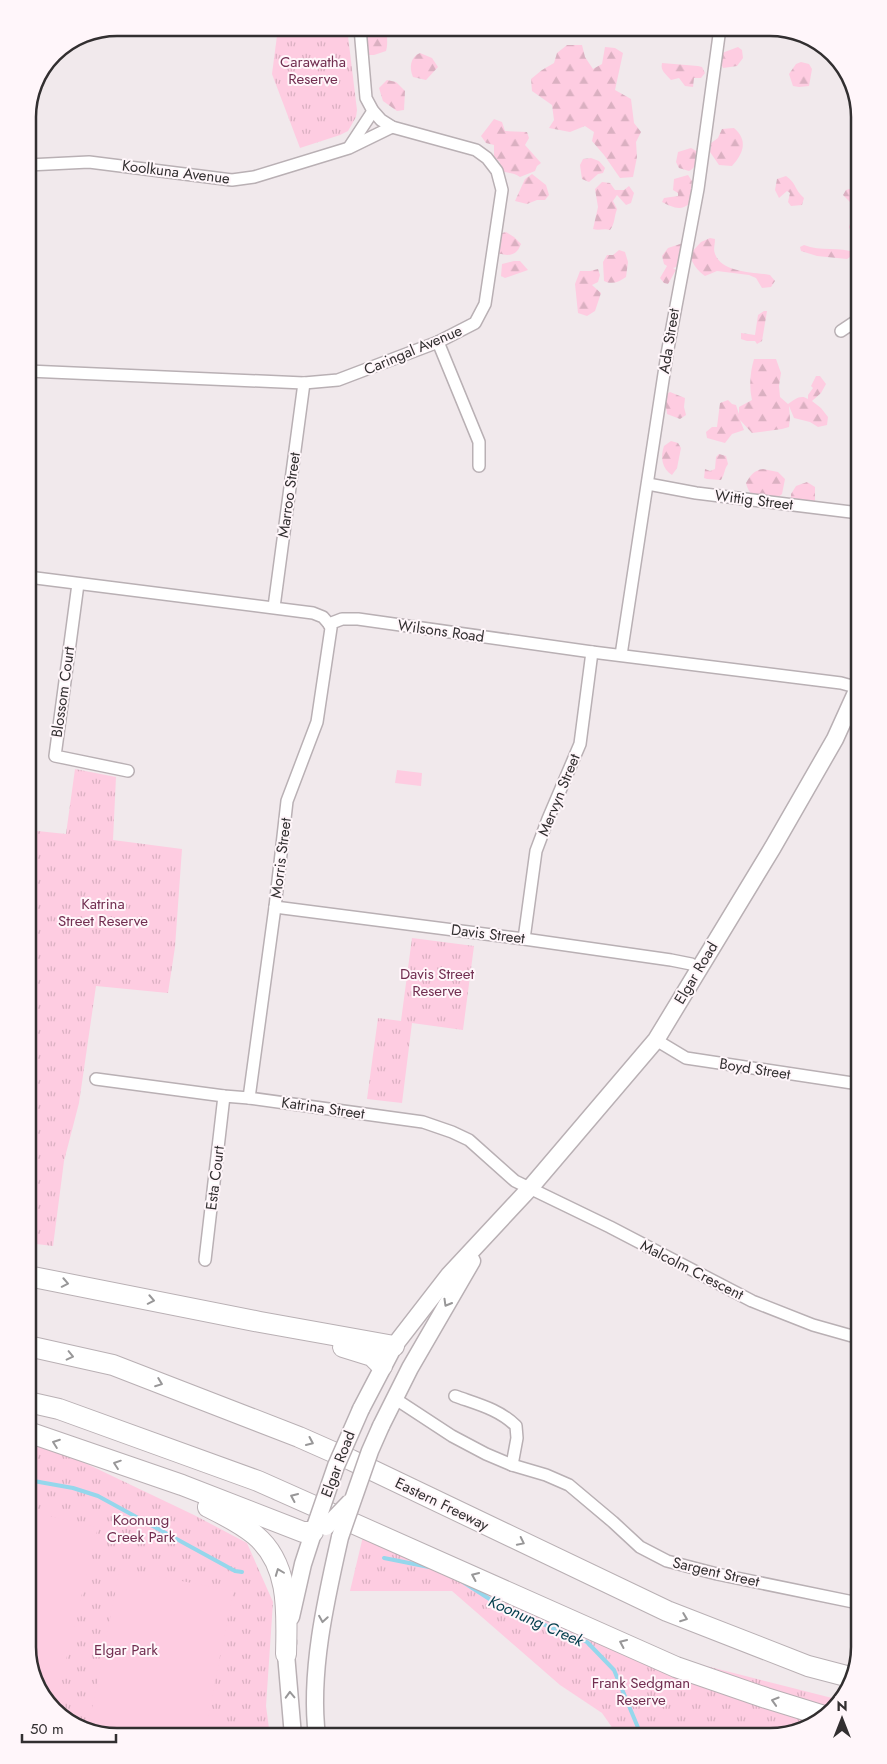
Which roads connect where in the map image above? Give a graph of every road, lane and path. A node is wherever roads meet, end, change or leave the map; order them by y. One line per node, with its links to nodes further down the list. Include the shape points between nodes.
1 (361, 36): 3 (street, via 366,98)
2 (719, 36): 13 (street, Ada Street, via 698,189 668,345)
3 (373, 112): 4 (street, Caringal Avenue); 5 (street)
4 (392, 127): 5 (street, Koolkuna Avenue); 9 (street, Caringal Avenue, via 476,150 497,171 502,190 485,304 475,323)
5 (349, 148): 6 (street, Koolkuna Avenue, via 254,177 232,180 89,162)
6 (36, 165)
7 (851, 325): 8 (street)
8 (841, 331)
9 (438, 342): 11 (street, Caringal Avenue, via 338,380); 12 (street, via 479,442)
10 (36, 371): 11 (street, Caringal Avenue)
11 (304, 384): 17 (street, Marroo Street)
12 (479, 466)
13 (648, 484): 14 (street, Wittig Street); 20 (street, Ada Street)
14 (851, 512)
15 (36, 578): 16 (street)
16 (78, 584): 17 (street); 23 (street, Blossom Court, via 55,756)
17 (274, 607): 18 (street, via 313,613 324,617)
18 (329, 624): 19 (street, Wilsons Road, via 342,619 358,619); 24 (street, Morris Street, via 317,722 287,801)
19 (592, 652): 20 (street, Wilsons Road); 25 (street, Mervyn Street, via 580,744 536,851)
20 (621, 655): 21 (street, Wilsons Road)
21 (851, 685)
22 (851, 704): 26 (main road, Elgar Road, via 792,814)
23 (128, 771)
24 (275, 907): 25 (street, Davis Street); 31 (street, Morris Street)
25 (524, 939): 26 (street, Davis Street, via 671,960)
26 (699, 969): 27 (main road, Elgar Road)
27 (656, 1040): 29 (street, Boyd Street, via 686,1058); 32 (main road, Elgar Road)
28 (96, 1079): 30 (street, Katrina Street)
29 (851, 1083)
30 (224, 1096): 31 (street, Katrina Street); 34 (street, Esta Court)
31 (249, 1098): 32 (street, Katrina Street, via 438,1127 469,1140 515,1181)
32 (530, 1188): 33 (main road, Elgar Road); 37 (street, Malcolm Crescent, via 752,1301 813,1325)
33 (490, 1231): 38 (main road, Elgar Road, via 449,1275); 42 (main road, Elgar Road, one-way to 42)
34 (205, 1260)
35 (36, 1278): 36 (highway, one-way to 36)
36 (260, 1322): 38 (highway); 40 (highway, via 364,1353)
37 (851, 1336)
38 (394, 1346): 40 (main road, Elgar Road)
39 (36, 1348): 51 (highway, Eastern Freeway, one-way to 51, via 113,1365 299,1437 667,1611 808,1666)
40 (382, 1366): 42 (main road); 48 (main road, Elgar Road, bridge, via 336,1466)
41 (455, 1396): 45 (street, via 507,1416 516,1426)
42 (394, 1398): 45 (street, Sargent Street, via 452,1436); 47 (main road, Elgar Road, bridge)
43 (36, 1404): 52 (highway, one-way to 43, via 676,1667 258,1481)
44 (36, 1435): 46 (highway, one-way to 44)
45 (512, 1465): 49 (street, Sargent Street, via 569,1485 640,1547 667,1561)
46 (151, 1476): 48 (highway, via 303,1532); 50 (highway, one-way to 46, via 286,1594 278,1568 264,1543 242,1526)
47 (352, 1500): 48 (main road, bridge); 54 (main road, Elgar Road, one-way to 54, bridge, via 329,1584 320,1641)
48 (318, 1528): 50 (main road, Elgar Road, via 303,1564 294,1599)
49 (851, 1602)
50 (286, 1654): 53 (main road, Elgar Road, one-way to 50)
51 (845, 1676)
52 (816, 1713)
53 (292, 1728)
54 (314, 1728)

